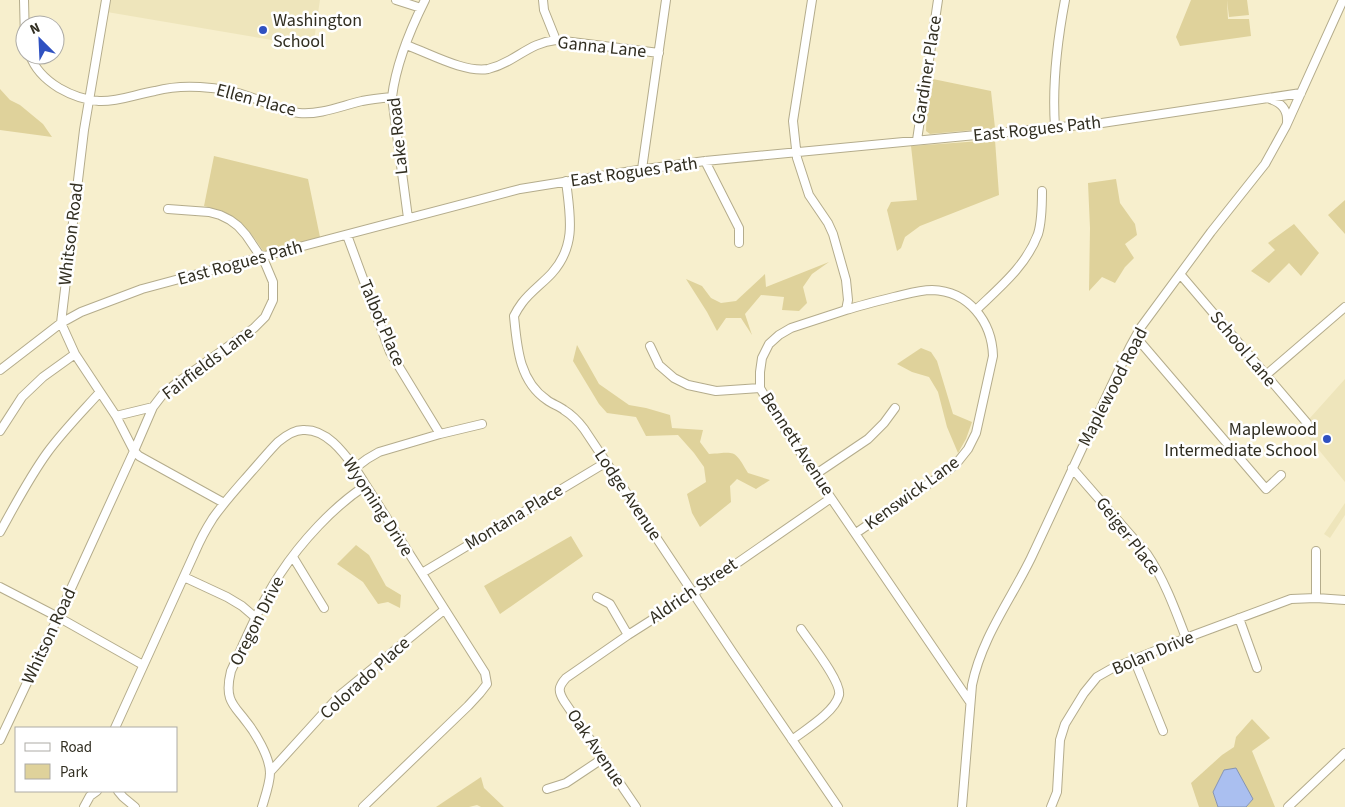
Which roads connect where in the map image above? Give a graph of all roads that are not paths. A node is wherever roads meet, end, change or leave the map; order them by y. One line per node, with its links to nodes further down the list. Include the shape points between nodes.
1 (24, 0): 12 (street)
2 (106, 0): 20 (street, Whitson Road)
3 (396, 0): 11 (street)
4 (425, 0): 11 (street, Lake Road)
5 (543, 0): 13 (street)
6 (666, 0): 15 (street)
7 (812, 0): 24 (street, via 793,121)
8 (938, 0): 23 (street, Gardiner Place)
9 (1064, 0): 22 (street, via 1055,65)
10 (1343, 3): 17 (street, Maplewood Road)
11 (421, 8): 14 (street, Lake Road)
12 (24, 15)
13 (556, 40): 14 (street, Ganna Lane, via 539,44 488,69 462,67); 15 (street, Ganna Lane)
14 (406, 45): 18 (street, Lake Road, via 396,72)
15 (659, 52): 26 (street)
16 (34, 65): 20 (street, via 54,85)
17 (1301, 94): 19 (street, East Rogues Path); 21 (street, Maplewood Road)
18 (392, 98): 20 (street, Ellen Place, via 362,101 315,113 287,111 224,90 186,86 120,99); 30 (street, Lake Road)
19 (1268, 98): 21 (street, via 1285,108); 22 (street, East Rogues Path)
20 (90, 100): 38 (street, Whitson Road)
21 (1286, 126): 34 (street, Maplewood Road, via 1265,164)
22 (1056, 127): 23 (street, East Rogues Path)
23 (916, 140): 24 (street, East Rogues Path)
24 (796, 152): 25 (street, East Rogues Path); 36 (street, via 809,195 833,234 846,280)
25 (705, 161): 26 (street, East Rogues Path); 32 (street, via 739,228)
26 (642, 169): 27 (street, East Rogues Path)
27 (566, 181): 30 (street, East Rogues Path, via 520,189); 54 (street, Lodge Avenue, via 570,237 565,254 514,316 515,334 526,376 534,390 574,417)
28 (1042, 191): 37 (street, via 1038,232 1032,248 1012,275)
29 (168, 209): 33 (street, Fairfields Lane, via 209,212 230,220)
30 (408, 218): 31 (street, East Rogues Path)
31 (347, 234): 33 (street, East Rogues Path); 52 (street, Talbot Place, via 390,352)
32 (739, 244)
33 (261, 256): 38 (street, East Rogues Path, via 142,289); 46 (street, Fairfields Lane, via 274,291 265,316 254,328 163,394)
34 (1180, 274): 39 (street, Maplewood Road); 43 (street, School Lane)
35 (1345, 307): 43 (street)
36 (846, 310): 37 (street, Bennett Avenue, via 932,290 958,297); 44 (street, Bennett Avenue, via 791,328 769,344 762,358)
37 (976, 310): 63 (street, Kenswick Lane, via 989,330 993,356 976,433 968,450 943,474)
38 (61, 323): 41 (street); 42 (street, East Rogues Path)
39 (1136, 337): 56 (street, Maplewood Road); 58 (street, via 1266,489)
40 (650, 346): 44 (street, via 659,366 688,385 716,391)
41 (75, 354): 45 (street); 51 (street, via 22,397)
42 (0, 370)
43 (1266, 375): 49 (street, School Lane)
44 (760, 388): 57 (street, Bennett Avenue)
45 (100, 392): 48 (street); 62 (street, via 47,452)
46 (153, 406): 48 (street, Fairfields Lane); 53 (street, Whitson Road)
47 (895, 408): 57 (street, via 868,439)
48 (116, 416): 53 (street)
49 (1307, 423)
50 (482, 424): 52 (street)
51 (0, 431)
52 (440, 434): 55 (street, via 379,452)
53 (134, 451): 61 (street); 75 (street, Whitson Road)
54 (605, 463): 66 (street, Montana Place); 69 (street, Lodge Avenue)
55 (355, 468): 59 (street, Wyoming Drive); 61 (street, Wyoming Drive, via 327,438 303,429 279,442)
56 (1072, 468): 80 (street, Geiger Place, via 1156,567); 85 (street, Maplewood Road, via 1030,560 983,648)
57 (816, 474): 60 (street, Bennett Avenue)
58 (1281, 476)
59 (365, 486): 65 (street, Oregon Drive, via 334,511); 66 (street, Wyoming Drive)
60 (831, 498): 63 (street, Bennett Avenue); 69 (street, Aldrich Street)
61 (224, 502): 67 (street, Wyoming Drive, via 203,534)
62 (0, 532)
63 (856, 533): 85 (street, Bennett Avenue)
64 (1316, 552): 71 (street)
65 (292, 557): 73 (street); 76 (street, Oregon Drive)
66 (422, 572): 74 (street, Wyoming Drive)
67 (184, 577): 76 (street, via 227,597); 82 (street, Wyoming Drive)
68 (0, 587): 75 (street)
69 (694, 593): 79 (street, Aldrich Street); 89 (street, Lodge Avenue)
70 (597, 597): 79 (street, via 610,604)
71 (1316, 598): 72 (street, Bolan Drive); 77 (street, Bolan Drive, via 1291,599)
72 (1345, 600)
73 (324, 608)
74 (444, 610): 92 (street, Colorado Place, via 340,695); 99 (street, Wyoming Drive, via 484,672 487,684)
75 (58, 617): 82 (street); 88 (street, Whitson Road)
76 (256, 618): 92 (street, Oregon Drive, via 230,671 229,696 260,742)
77 (1239, 618): 80 (street, Bolan Drive); 83 (street)
78 (800, 629): 89 (street, via 829,669 839,694 821,718)
79 (628, 635): 84 (street, Aldrich Street, via 566,678)
80 (1186, 638): 81 (street, Bolan Drive)
81 (1134, 659): 87 (street); 103 (street, Bolan Drive, via 1098,677 1084,692 1065,724 1060,740 1057,792)
82 (143, 665): 86 (street, Wyoming Drive)
83 (1257, 668)
84 (559, 688): 91 (street, Oak Avenue)
85 (970, 702): 102 (street, Maplewood Road)
86 (114, 727)
87 (1163, 731)
88 (0, 740)
89 (792, 740): 101 (street, Lodge Avenue)
90 (1345, 753): 104 (street)
91 (602, 759): 93 (street, via 566,783); 100 (street, Oak Avenue)
92 (270, 772): 98 (street, Oregon Drive)
93 (547, 789)
94 (96, 792): 96 (street)
95 (119, 792): 97 (street)
96 (84, 807)
97 (135, 807)
98 (262, 807)
99 (363, 807)
100 (636, 807)
101 (838, 807)
102 (962, 807)
103 (1051, 807)
104 (1288, 807)

